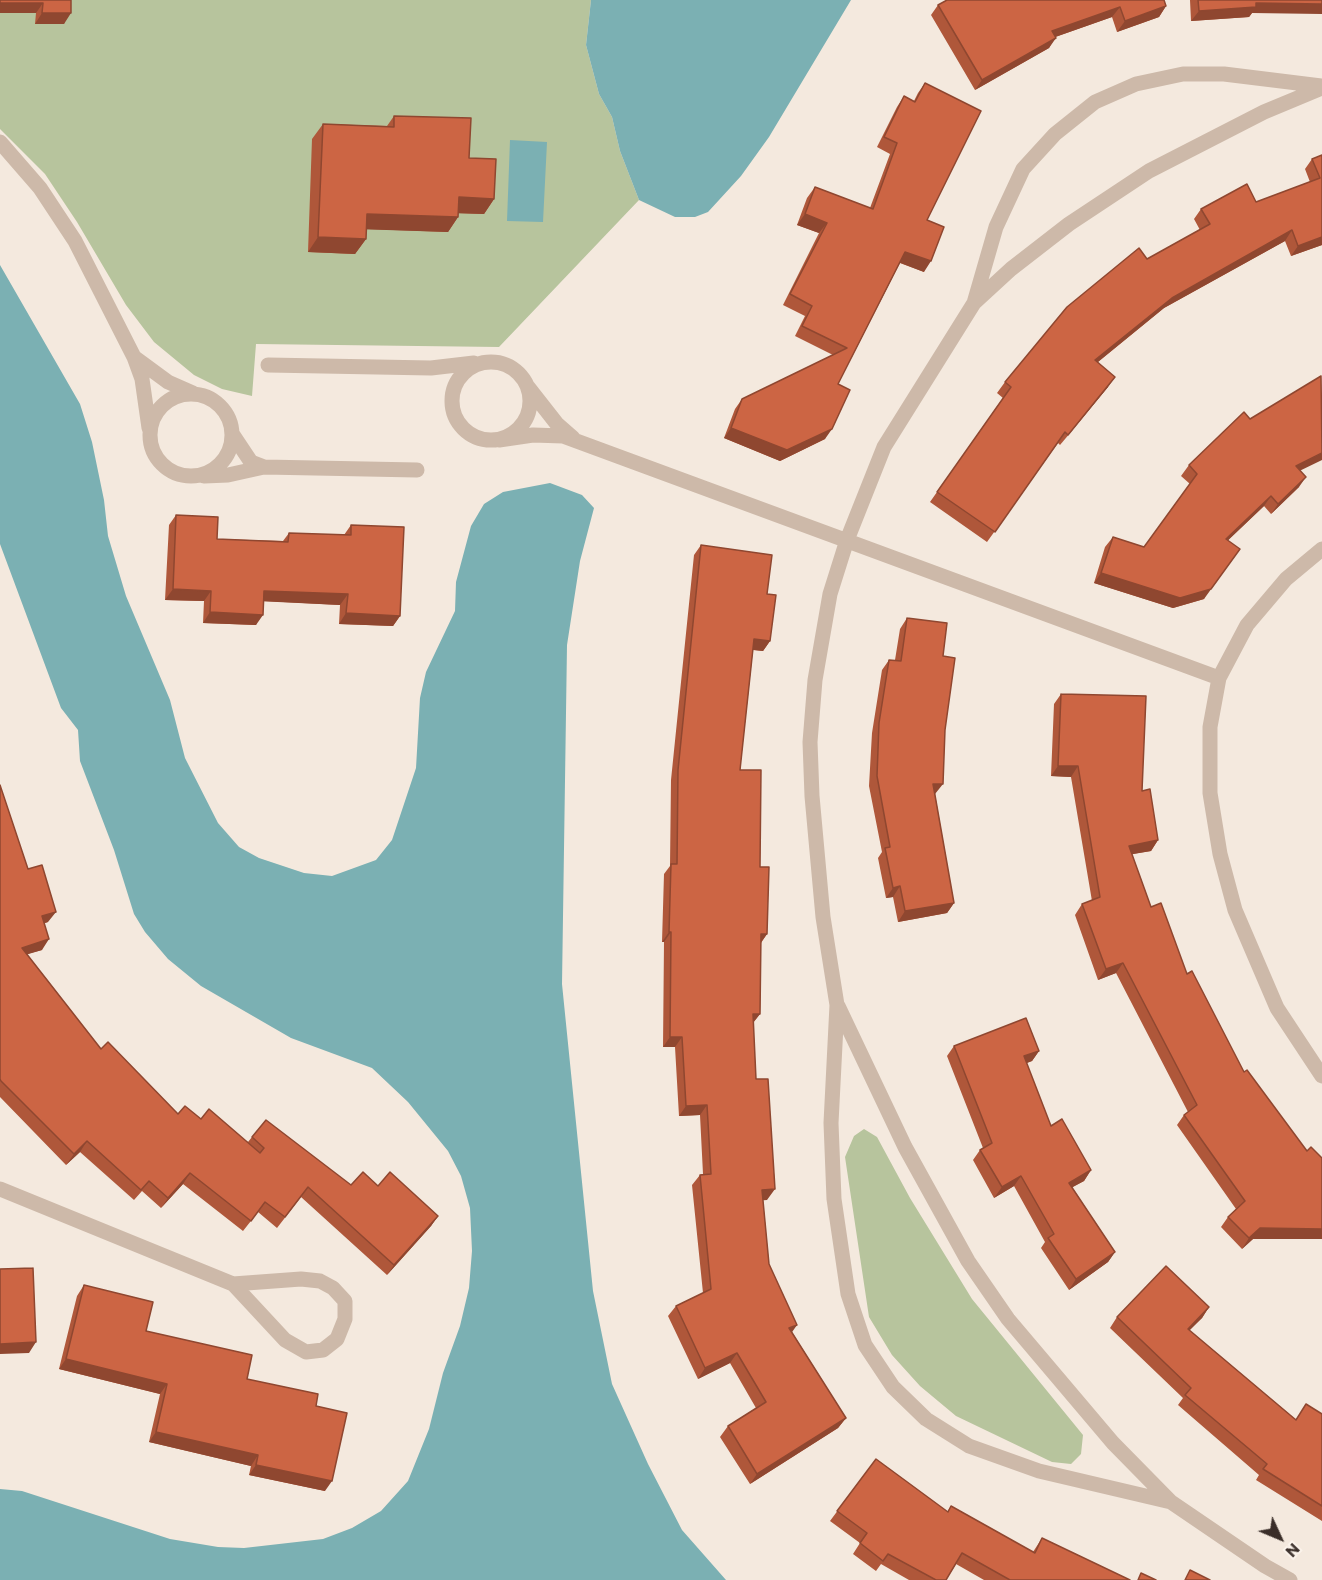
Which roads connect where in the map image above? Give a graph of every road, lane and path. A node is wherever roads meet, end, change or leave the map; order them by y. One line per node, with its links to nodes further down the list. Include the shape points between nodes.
1 (1322, 87): 3 (street, via 1149,171 1069,224); 3 (street, via 1224,74 1183,74 1136,84 1095,102 1054,134 1023,169 996,227)
2 (0, 142): 4 (street, via 40,188 75,242)
3 (974, 303): 18 (street, via 884,447)
4 (134, 357): 10 (street, via 168,382); 13 (street, via 142,379)
5 (486, 362): 7 (street); 8 (street, via 510,366); 9 (street, via 464,372)
6 (268, 365): 7 (street)
7 (431, 368): 9 (street)
8 (527, 384): 12 (street, via 530,395 526,419 510,436); 14 (street, via 556,424)
9 (452, 392): 12 (street, via 451,405 462,429 473,437)
10 (193, 393): 11 (street, via 217,402 231,422); 13 (street, via 170,399 161,407 150,429)
11 (232, 435): 15 (street, via 251,462); 17 (street, via 231,446 219,466)
12 (499, 440): 14 (street, via 533,435 563,436)
13 (150, 441): 17 (street, via 154,453 173,472)
14 (578, 442): 18 (street)
15 (264, 467): 16 (street); 17 (street, via 228,476)
16 (417, 470)
17 (198, 476)
18 (847, 540): 20 (street); 21 (street, via 830,594 815,680 810,742 823,917)
19 (1322, 549): 20 (street, via 1286,579 1247,625)
20 (1219, 678): 22 (street, via 1210,727 1210,793 1220,854 1251,953 1277,1008)
21 (837, 1005): 25 (street, via 905,1147 968,1261 1008,1319 1066,1390); 25 (street, via 831,1123 836,1210 848,1294 865,1346 893,1387 926,1419 969,1446 1039,1471)
22 (1322, 1076)
23 (0, 1189): 24 (street)
24 (233, 1284): 24 (street, via 285,1340 306,1352 323,1350 337,1339 345,1319 345,1301 320,1281)
25 (1171, 1502): 26 (street)
26 (1290, 1580)

